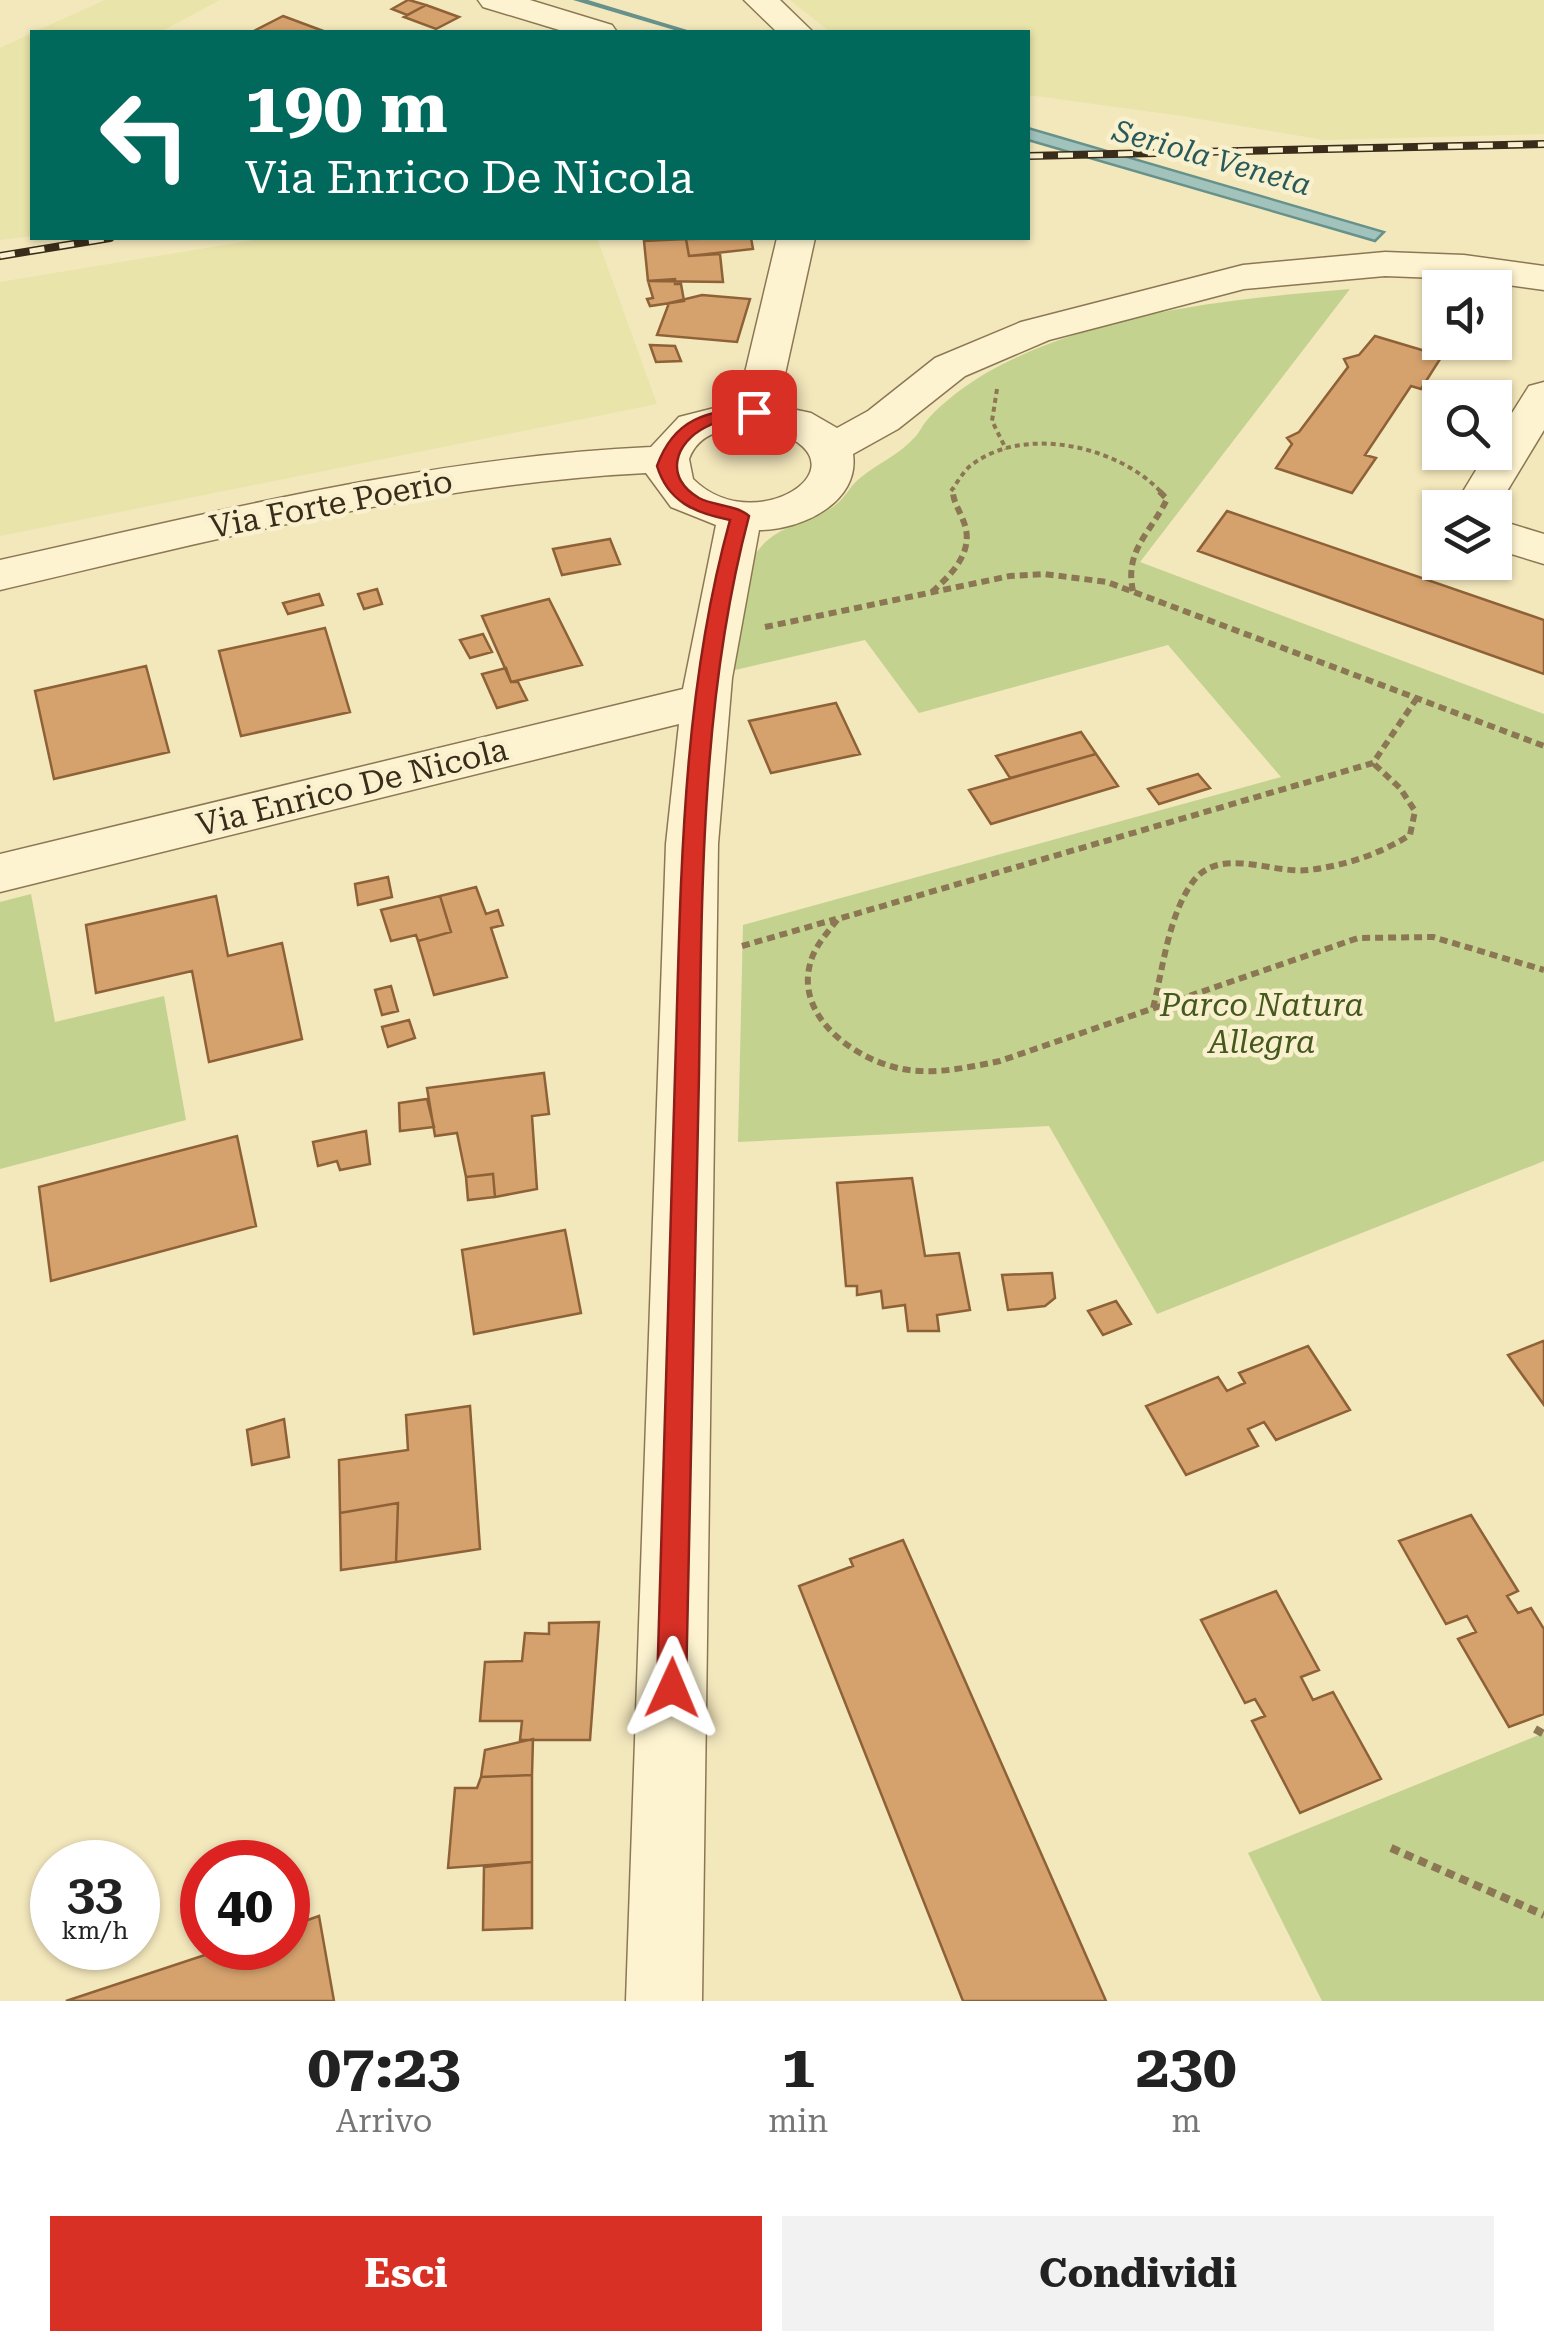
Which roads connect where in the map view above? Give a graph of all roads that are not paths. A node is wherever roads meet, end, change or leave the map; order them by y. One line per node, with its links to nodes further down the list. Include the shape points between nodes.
1 (495, 0): 3 (street)
2 (760, 0): 4 (street)
3 (593, 30)
4 (794, 30)
5 (796, 240): 12 (street)
6 (1544, 278): 8 (street, via 1464,267 1346,266 1243,276)
7 (1422, 288): 8 (street, via 1310,286)
8 (1150, 301): 13 (street, via 1036,331 950,366 883,420)
9 (1512, 301): 10 (street)
10 (1544, 309)
11 (1544, 394): 15 (street)
12 (754, 412): 13 (street, via 804,424); 14 (street, via 700,423 680,436)
13 (832, 448): 16 (street, via 836,470 810,502)
14 (666, 459): 16 (street, via 672,484 688,499); 19 (street, Via Forte Poerio, via 453,478)
15 (1486, 490)
16 (740, 516): 20 (street, via 720,590)
17 (1512, 539): 18 (street)
18 (1544, 550)
19 (0, 575)
20 (704, 701): 21 (street, Via Enrico De Nicola); 22 (street, via 692,844)
21 (0, 873)
22 (664, 2001)

